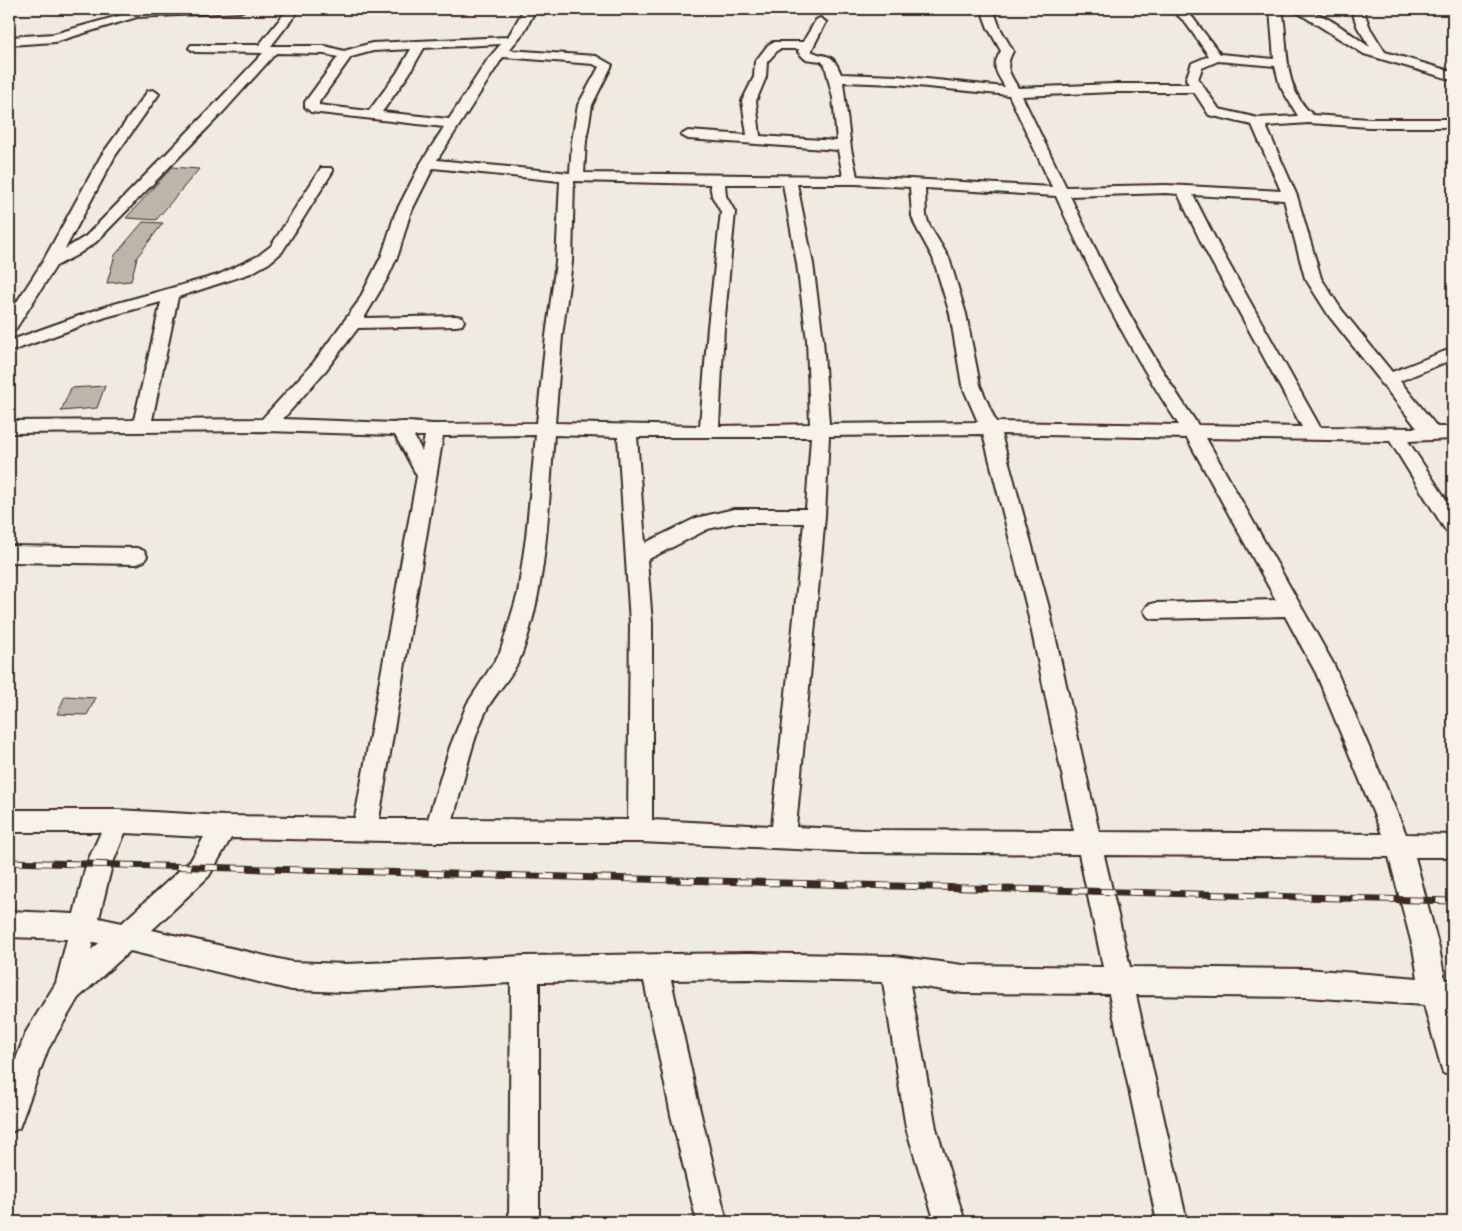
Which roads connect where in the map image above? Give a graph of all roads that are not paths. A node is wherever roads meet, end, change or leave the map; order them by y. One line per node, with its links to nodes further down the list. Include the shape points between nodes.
1 (240, 9): 11 (street, via 136,14 56,38)
2 (294, 9): 15 (street)
3 (530, 9): 10 (street)
4 (987, 9): 24 (street, via 1007,51 1001,68)
5 (1177, 9): 19 (street)
6 (1276, 9): 20 (street)
7 (1298, 9): 18 (street, via 1358,46)
8 (1357, 9): 18 (street, via 1364,28)
9 (820, 22): 13 (street)
10 (511, 40): 12 (street); 16 (street)
11 (9, 41)
12 (420, 44): 17 (street, via 372,47); 26 (street, via 404,74)
13 (808, 46): 22 (street, via 805,54 828,61); 32 (street, via 777,45 761,62 760,77 749,101)
14 (195, 48): 15 (street)
15 (267, 49): 17 (street, via 325,50); 44 (street, via 218,109 91,239)
16 (500, 53): 30 (street, via 474,88); 36 (street, via 596,60 606,65 585,105)
17 (344, 55): 26 (street, via 312,102 312,107)
18 (1381, 55): 21 (street)
19 (1216, 57): 20 (street); 23 (street, via 1196,66 1191,76)
20 (1280, 64): 27 (street, via 1284,85)
21 (1453, 76)
22 (835, 78): 24 (street, via 897,80); 33 (street)
23 (1197, 88): 24 (street); 28 (street, via 1214,112)
24 (1013, 92): 42 (street)
25 (153, 94): 44 (street, via 108,156)
26 (373, 115): 30 (street)
27 (1309, 119): 28 (street); 29 (street, via 1369,124)
28 (1258, 122): 43 (street)
29 (1453, 123)
30 (454, 124): 34 (street)
31 (688, 134): 32 (street)
32 (754, 140): 33 (street)
33 (844, 146): 39 (street)
34 (428, 163): 36 (street); 47 (street, via 424,177 399,220 390,254)
35 (326, 171): 45 (street, via 269,257 219,279)
36 (572, 177): 37 (street); 57 (street)
37 (717, 180): 38 (street); 61 (street, via 719,196 728,212)
38 (789, 180): 39 (street); 62 (street, via 815,340)
39 (851, 180): 40 (street)
40 (917, 184): 42 (street); 56 (street, via 919,216 941,258 958,314 971,384)
41 (1184, 190): 42 (street); 43 (street); 63 (street, via 1212,248)
42 (1060, 192): 59 (street, via 1088,252 1158,380)
43 (1290, 196): 51 (street, via 1313,278)
44 (50, 263): 48 (street)
45 (171, 293): 49 (street, via 111,310); 53 (street)
46 (456, 320): 47 (street)
47 (353, 323): 52 (street)
48 (9, 326)
49 (9, 347)
50 (1453, 353): 51 (street)
51 (1387, 380): 64 (street)
52 (267, 425): 53 (street); 54 (street)
53 (142, 426): 55 (street)
54 (400, 427): 58 (street); 67 (street)
55 (9, 428)
56 (990, 428): 59 (street); 62 (street); 82 (street, via 1037,604)
57 (546, 429): 58 (street); 60 (street); 79 (street, via 528,593 510,656 478,704 468,730)
58 (435, 430): 67 (street)
59 (1192, 430): 63 (street); 73 (street)
60 (627, 431): 61 (street); 72 (street)
61 (709, 432): 62 (street)
62 (820, 432): 68 (street)
63 (1314, 433): 66 (street)
64 (1432, 434): 65 (street); 66 (street)
65 (1453, 434)
66 (1395, 435): 69 (street)
67 (426, 475): 78 (street)
68 (814, 516): 72 (street, via 734,516 702,523); 81 (street)
69 (1453, 526)
70 (9, 554): 71 (street)
71 (137, 556)
72 (636, 556): 80 (street, via 641,623)
73 (1290, 608): 74 (street); 83 (street, via 1326,671)
74 (1155, 611)
75 (9, 821): 76 (street)
76 (118, 821): 77 (street); 86 (street, via 100,865)
77 (224, 827): 78 (street); 87 (street, via 200,868)
78 (365, 830): 79 (street)
79 (437, 831): 80 (street)
80 (640, 831): 81 (street)
81 (782, 838): 82 (street)
82 (1090, 843): 83 (street); 91 (street)
83 (1399, 846): 84 (street); 93 (street, via 1426,948)
84 (1453, 846)
85 (9, 924): 86 (street)
86 (84, 927): 87 (street); 92 (street)
87 (126, 937): 89 (street, via 292,976 346,978); 92 (street)
88 (655, 968): 89 (street); 90 (street, via 749,966); 97 (street)
89 (525, 969): 96 (street)
90 (894, 970): 91 (street, via 963,979); 98 (street, via 921,1128)
91 (1118, 982): 93 (street, via 1306,983); 99 (street)
92 (68, 988): 95 (street, via 36,1042)
93 (1444, 993): 94 (street)
94 (1453, 1063)
95 (9, 1118)
96 (524, 1222)
97 (712, 1222)
98 (950, 1222)
99 (1172, 1222)

